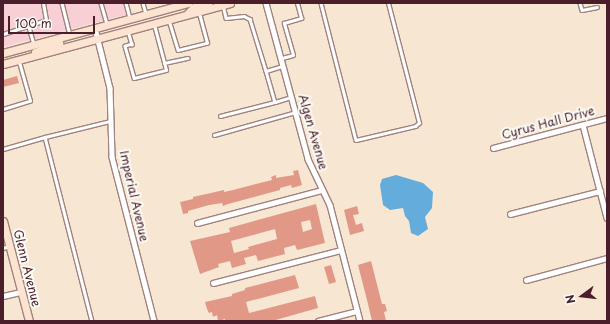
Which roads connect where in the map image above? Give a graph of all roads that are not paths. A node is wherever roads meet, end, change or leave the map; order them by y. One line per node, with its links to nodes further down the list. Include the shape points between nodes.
1 (43, 3): 22 (lane, via 46,20)
2 (62, 3): 26 (lane)
3 (101, 3): 21 (lane)
4 (126, 3): 18 (lane)
5 (143, 3): 16 (lane)
6 (188, 3): 16 (main road)
7 (208, 3): 17 (main road, via 194,7)
8 (266, 3): 32 (street, Algen Avenue)
9 (297, 3): 32 (lane, via 301,18 284,23 293,55)
10 (321, 3): 11 (lane, via 356,140 419,123)
11 (388, 3)
12 (580, 3): 14 (lane, via 582,10)
13 (226, 4): 15 (main road); 37 (lane, via 226,18 244,16 250,19)
14 (597, 7)
15 (199, 11): 17 (main road); 19 (lane, via 207,43 178,50)
16 (146, 14): 18 (main road)
17 (186, 15): 19 (main road)
18 (130, 19): 21 (main road)
19 (169, 19): 20 (main road)
20 (154, 23): 24 (main road); 34 (lane)
21 (107, 25): 23 (main road)
22 (29, 27): 25 (lane); 28 (lane)
23 (95, 28): 26 (main road); 27 (street, Imperial Avenue)
24 (128, 30): 27 (main road); 34 (lane, via 132,44 125,46 134,78 166,70)
25 (3, 34)
26 (70, 35): 28 (main road); 30 (main road, via 68,39 40,49)
27 (98, 38): 30 (main road); 44 (street, Imperial Avenue, via 110,88)
28 (34, 44): 29 (main road)
29 (3, 53)
30 (28, 57): 33 (main road)
31 (187, 58): 34 (lane)
32 (282, 58): 36 (street, Algen Avenue)
33 (18, 59): 35 (main road); 40 (lane, via 30,101)
34 (164, 63)
35 (3, 64)
36 (284, 65): 37 (lane); 38 (street, Algen Avenue)
37 (266, 71): 39 (lane)
38 (292, 97): 39 (lane); 41 (street, Algen Avenue)
39 (275, 102): 42 (lane)
40 (3, 109)
41 (296, 112): 46 (lane); 50 (street, Algen Avenue, via 308,160)
42 (220, 116)
43 (607, 118): 45 (street, Cyrus Hall Drive)
44 (111, 121): 47 (lane); 66 (street, Imperial Avenue, via 112,157)
45 (583, 124): 48 (street, Cyrus Hall Drive); 51 (street)
46 (214, 134)
47 (45, 137): 49 (lane); 65 (lane)
48 (493, 148)
49 (3, 149)
50 (322, 190): 55 (street); 57 (street, Algen Avenue, via 330,205)
51 (600, 191): 52 (street); 53 (street)
52 (510, 214)
53 (607, 218)
54 (3, 221): 56 (main road, Glenn Avenue)
55 (197, 223)
56 (6, 247): 61 (main road, Glenn Avenue)
57 (341, 250): 60 (street); 63 (street, Algen Avenue)
58 (607, 258): 59 (street)
59 (526, 280)
60 (213, 283)
61 (21, 292): 62 (street); 64 (main road, Glenn Avenue)
62 (3, 296)
63 (357, 311): 67 (street); 68 (street, Algen Avenue)
64 (29, 321)
65 (92, 321)
66 (154, 321)
67 (318, 321)
68 (360, 321)

